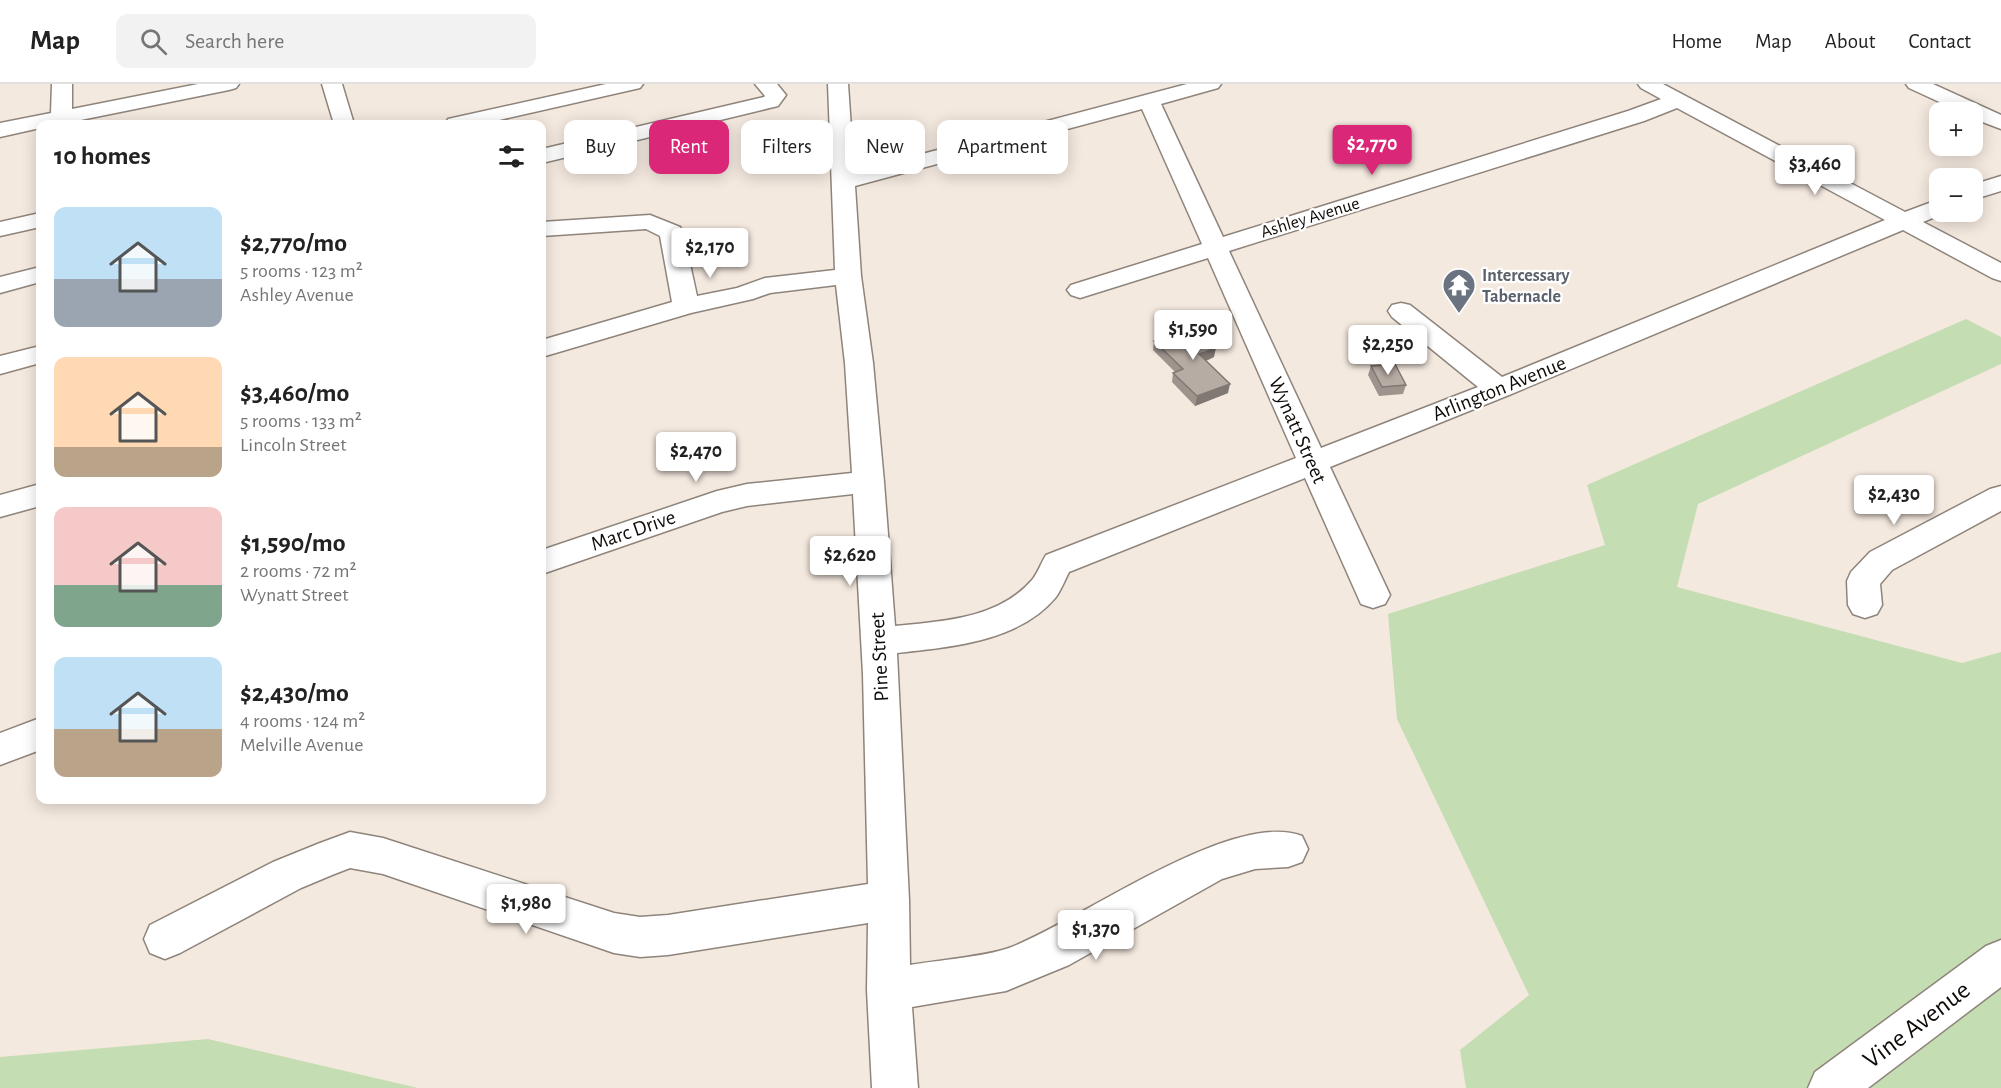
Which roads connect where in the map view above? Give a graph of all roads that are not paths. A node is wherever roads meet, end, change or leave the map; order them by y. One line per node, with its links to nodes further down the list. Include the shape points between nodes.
1 (62, 84): 12 (street)
2 (229, 84): 12 (street)
3 (332, 84): 14 (street)
4 (633, 84): 15 (street)
5 (765, 84): 19 (street, via 776,95 771,102)
6 (838, 84): 20 (street, Pine Street)
7 (1211, 84): 11 (street)
8 (1648, 84): 10 (street)
9 (1916, 84): 17 (street)
10 (1678, 100): 24 (street); 28 (street, Ashley Avenue)
11 (1149, 101): 20 (street); 28 (street, Wynatt Street)
12 (61, 118): 13 (street)
13 (51, 120)
14 (343, 120)
15 (474, 120)
16 (36, 123): 18 (street)
17 (2001, 123)
18 (0, 130)
19 (546, 155)
20 (842, 182): 31 (street, Pine Street)
21 (2001, 183): 22 (street)
22 (1983, 190)
23 (1929, 210): 24 (street, Arlington Avenue)
24 (1902, 220): 29 (street); 39 (street, Arlington Avenue)
25 (36, 221): 26 (street)
26 (0, 229)
27 (546, 229): 34 (street, via 650,222 671,232)
28 (1215, 247): 33 (street, Ashley Avenue); 40 (street, Wynatt Street)
29 (2001, 273)
30 (36, 276): 32 (street)
31 (848, 282): 34 (street, via 766,297 744,294); 41 (street, Pine Street)
32 (0, 285)
33 (1080, 290)
34 (686, 306): 36 (street)
35 (1401, 311): 39 (street)
36 (546, 348)
37 (36, 356): 38 (street)
38 (0, 365)
39 (1499, 389): 40 (street, Arlington Avenue)
40 (1312, 463): 46 (street, Wynatt Street); 48 (street, Arlington Avenue, via 1057,564 1044,590 996,622 934,635)
41 (868, 482): 45 (street, Marc Drive, via 747,495 717,502); 48 (street, Pine Street)
42 (36, 496): 44 (street)
43 (2001, 497): 47 (street, via 1881,561 1863,581)
44 (0, 506)
45 (546, 561)
46 (1373, 595)
47 (1865, 605)
48 (879, 640): 52 (street, Pine Street)
49 (36, 736): 50 (street)
50 (0, 749)
51 (1288, 849): 55 (street, via 1255,851 1212,864 1054,950 1006,970)
52 (889, 900): 53 (street, via 668,936 640,937 614,933 383,856 350,850 287,875); 55 (street, Pine Street)
53 (165, 939)
54 (2001, 961): 57 (street, Vine Avenue)
55 (889, 990): 56 (street, Pine Street)
56 (895, 1088)
57 (1831, 1088)

